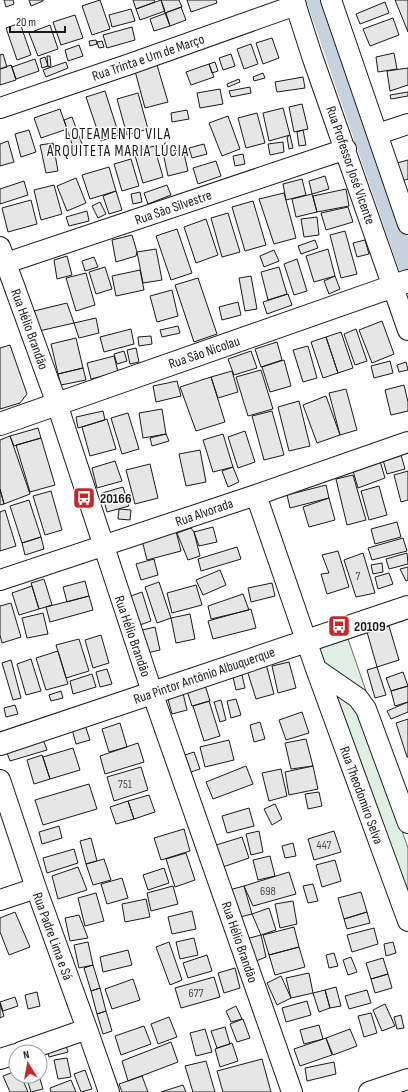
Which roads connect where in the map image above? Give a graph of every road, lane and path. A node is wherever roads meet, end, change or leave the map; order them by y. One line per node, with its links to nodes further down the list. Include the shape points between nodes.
1 (331, 0): 5 (street)
2 (295, 2): 3 (street, Rua Trinta e Um de Março, via 130,64); 6 (street, Rua Professor José Vicente)
3 (0, 108)
4 (408, 124): 5 (street)
5 (378, 134): 7 (street)
6 (346, 149): 8 (street, Rua São Silvestre); 9 (street, Rua Professor José Vicente)
7 (408, 224)
8 (2, 258): 11 (street, Rua Hélio Brandão)
9 (399, 284): 10 (street, Rua Professor José Vicente); 11 (main road, Rua São Nicolau)
10 (408, 330)
11 (56, 404): 12 (main road, Rua São Nicolau); 15 (street, Rua Hélio Brandão)
12 (0, 424)
13 (408, 442): 14 (street, Rua Alvorada)
14 (256, 495): 15 (street, Rua Alvorada); 18 (street, Rua Theodomiro Selva)
15 (104, 546): 16 (street, Rua Alvorada); 20 (street, Rua Hélio Brandão)
16 (0, 580)
17 (408, 607): 18 (main road, Rua Pintor Antônio Albuquerque)
18 (307, 641): 19 (street, Rua Theodomiro Selva); 20 (main road, Rua Pintor Antônio Albuquerque)
19 (316, 669): 23 (street, via 363,703); 26 (street, Rua Theodomiro Selva)
20 (152, 692): 21 (main road, Rua Pintor Antônio Albuquerque); 31 (street, Rua Hélio Brandão)
21 (0, 744)
22 (0, 780): 24 (street, Rua Padre Lima e Sá)
23 (408, 823)
24 (36, 888): 25 (street); 27 (street, Rua Padre Lima e Sá)
25 (0, 900)
26 (408, 921)
27 (87, 1029): 28 (street); 30 (street, Rua Padre Lima e Sá)
28 (44, 1044)
29 (408, 1079): 32 (street)
30 (108, 1092)
31 (292, 1092)
32 (369, 1092)

